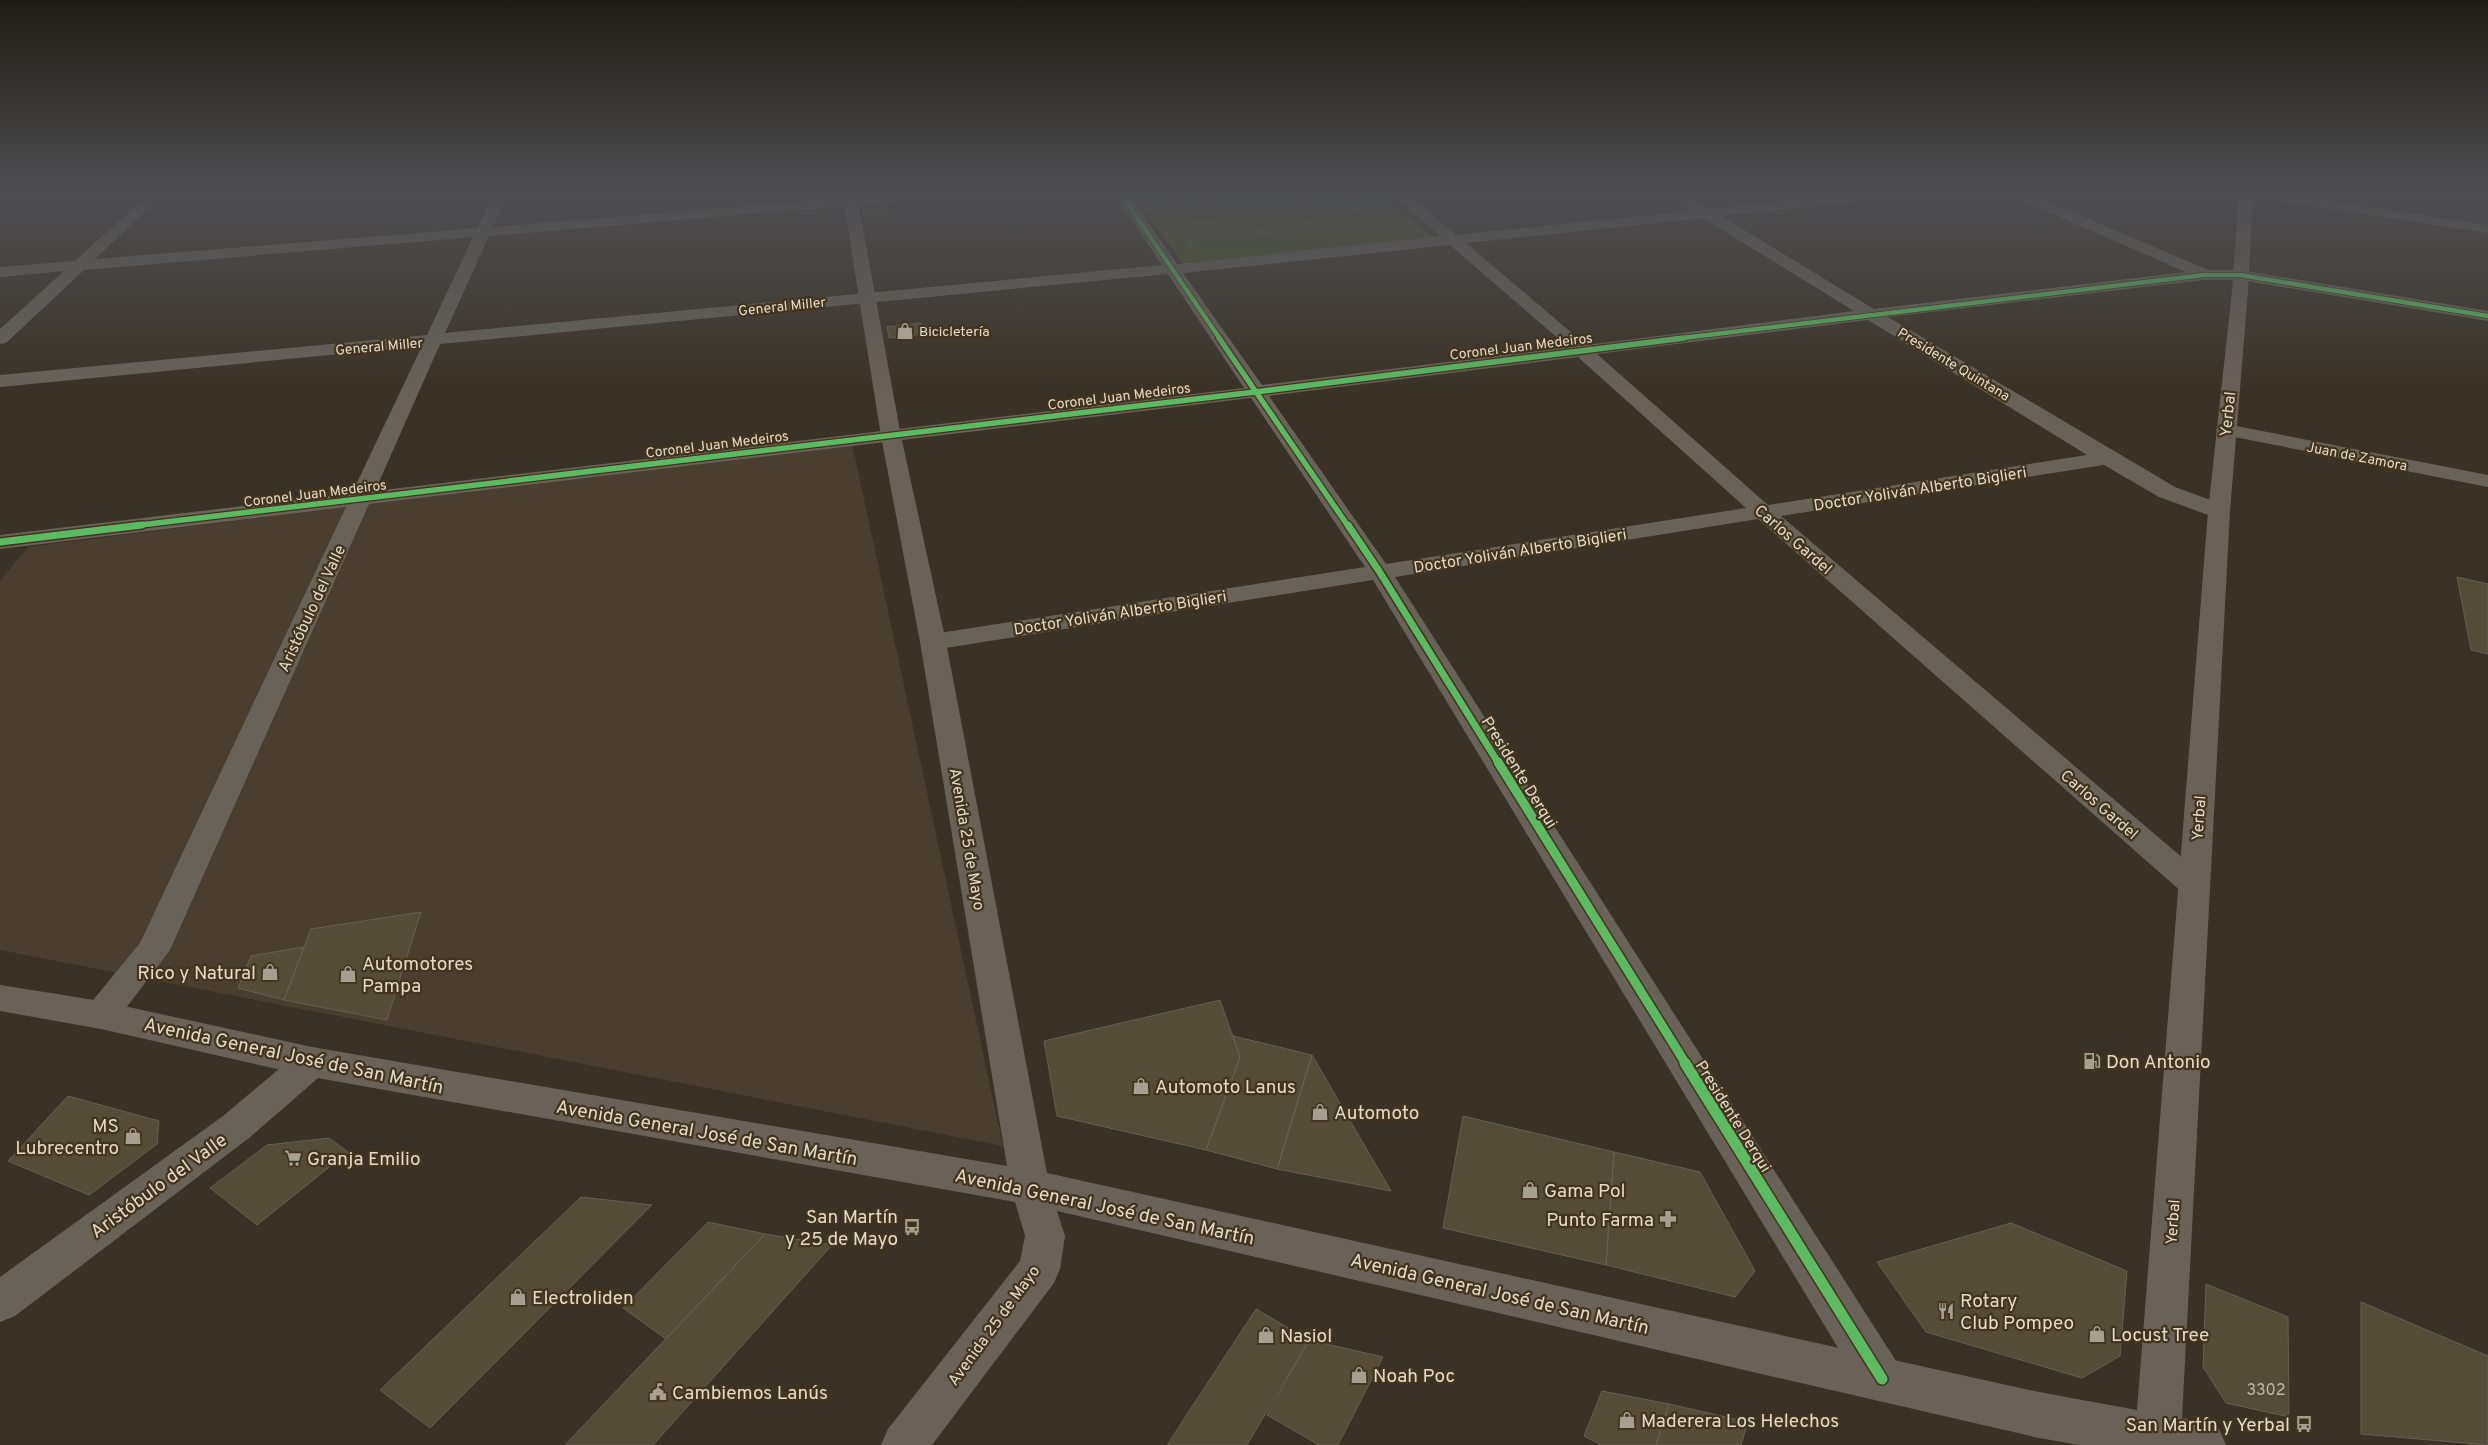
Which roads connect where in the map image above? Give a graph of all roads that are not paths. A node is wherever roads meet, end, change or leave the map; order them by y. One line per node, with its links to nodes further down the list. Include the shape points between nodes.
1 (87, 258): 11 (street)
2 (158, 258): 11 (street)
3 (471, 258): 20 (street, Aristóbulo del Valle)
4 (860, 258): 16 (main road, Avenida 25 de Mayo)
5 (1178, 258): 12 (street, Presidente Derqui)
6 (1273, 258): 12 (street, General Miller)
7 (1469, 258): 21 (street, Carlos Gardel)
8 (1781, 258): 17 (street, Presidente Quintana)
9 (2166, 258): 14 (street)
10 (2242, 258): 15 (main road, Yerbal)
11 (80, 265): 13 (street); 19 (street)
12 (1186, 268): 16 (street, General Miller); 23 (street, Presidente Derqui)
13 (0, 272)
14 (2204, 275): 15 (street, Coronel Juan Medeiros); 17 (street, Coronel Juan Medeiros)
15 (2240, 283): 18 (street, Coronel Juan Medeiros); 24 (main road, Yerbal)
16 (867, 298): 20 (street, General Miller); 25 (main road, Avenida 25 de Mayo)
17 (1872, 314): 21 (street, Coronel Juan Medeiros); 26 (street, Presidente Quintana)
18 (2488, 316)
19 (0, 339)
20 (432, 341): 22 (street, General Miller); 28 (street, Aristóbulo del Valle)
21 (1583, 351): 23 (street, Coronel Juan Medeiros); 30 (street, Carlos Gardel)
22 (0, 381)
23 (1255, 392): 25 (street, Coronel Juan Medeiros); 32 (street, Presidente Derqui)
24 (2226, 430): 27 (street, Juan de Zamora); 29 (main road, Yerbal)
25 (891, 436): 28 (street, Coronel Juan Medeiros); 33 (main road, Avenida 25 de Mayo)
26 (2107, 458): 29 (street, Presidente Quintana, via 2167,492); 30 (street, Doctor Yoliván Alberto Biglieri)
27 (2488, 481)
28 (361, 500): 31 (street, Coronel Juan Medeiros); 36 (street, Aristóbulo del Valle, via 153,950)
29 (2219, 511): 34 (main road, Yerbal)
30 (1763, 512): 32 (street, Doctor Yoliván Alberto Biglieri); 34 (street, Carlos Gardel)
31 (0, 542)
32 (1379, 571): 33 (street, Doctor Yoliván Alberto Biglieri); 40 (street, Presidente Derqui)
33 (933, 642): 38 (main road, Avenida 25 de Mayo)
34 (2194, 885): 41 (main road, Yerbal)
35 (0, 998): 36 (main road, Avenida General José de San Martín)
36 (101, 1015): 37 (main road, Avenida General José de San Martín)
37 (312, 1062): 38 (main road, Avenida General José de San Martín); 39 (street, Aristóbulo del Valle, via 236,1127)
38 (1030, 1187): 40 (main road, Avenida General José de San Martín); 42 (main road, Avenida 25 de Mayo, via 1045,1236 1039,1269)
39 (0, 1302)
40 (1882, 1379): 41 (main road, Avenida General José de San Martín)
41 (2158, 1442): 43 (main road, Avenida General José de San Martín)
42 (904, 1445)
43 (2203, 1445)

